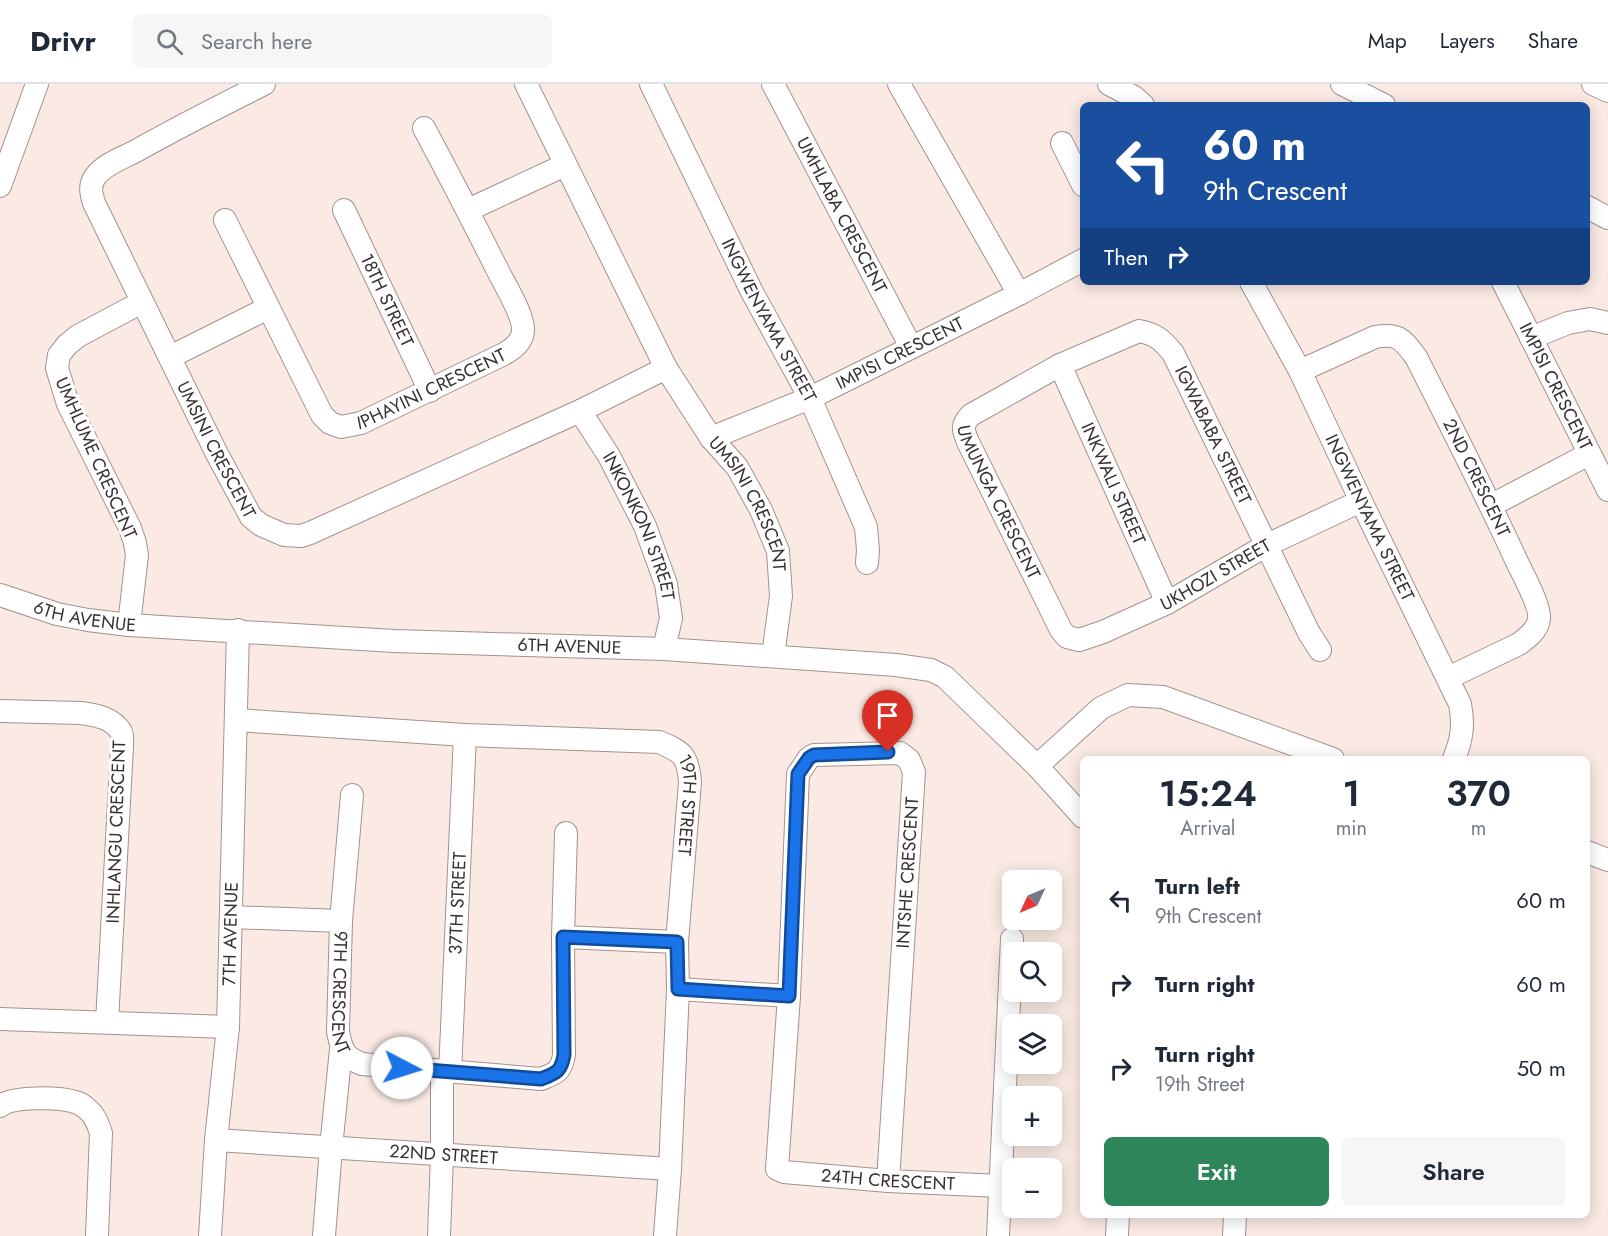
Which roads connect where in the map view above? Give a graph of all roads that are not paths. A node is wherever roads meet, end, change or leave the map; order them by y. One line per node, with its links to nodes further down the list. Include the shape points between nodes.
1 (37, 84): 17 (street)
2 (264, 84): 27 (street, UMSINI CRESCENT, via 118,160 93,180 90,186 94,202)
3 (526, 84): 15 (street, UMSINI CRESCENT)
4 (651, 84): 38 (street, INGWENYAMA STREET, via 752,292)
5 (773, 84): 32 (street, UMHLABA CRESCENT)
6 (899, 84): 26 (street)
7 (1109, 84): 11 (street)
8 (1342, 84): 12 (street)
9 (1593, 84): 10 (street)
10 (1608, 91)
11 (1140, 102)
12 (1378, 102)
13 (424, 128): 20 (street, IPHAYINI CRESCENT)
14 (1062, 143): 16 (street)
15 (565, 165): 20 (street); 35 (street, UMSINI CRESCENT)
16 (1080, 178)
17 (0, 186)
18 (1590, 209): 21 (street)
19 (344, 210): 37 (street, 18TH STREET)
20 (468, 210): 37 (street, IPHAYINI CRESCENT, via 511,296 524,333 504,354)
21 (1608, 218)
22 (225, 220): 28 (street, IPHAYINI CRESCENT)
23 (1080, 262): 26 (street, IMPISI CRESCENT)
24 (1253, 285): 36 (street, INGWENYAMA STREET)
25 (1504, 285): 31 (street, IMPISI CRESCENT)
26 (1019, 294): 32 (street, IMPISI CRESCENT)
27 (142, 302): 33 (street, UMSINI CRESCENT); 49 (street, UMHLUME CRESCENT, via 78,336 59,356 57,368 68,404 135,543)
28 (268, 308): 33 (street); 37 (street, IPHAYINI CRESCENT, via 322,415 336,426 361,423)
29 (1608, 323): 31 (street, via 1590,318)
30 (1149, 333): 34 (street, UMUNGA CRESCENT, via 1139,331); 45 (street, IGWABABA STREET, via 1173,353)
31 (1531, 338): 41 (street, IMPISI CRESCENT)
32 (911, 347): 38 (street, IMPISI CRESCENT)
33 (170, 357): 39 (street, UMSINI CRESCENT, via 251,517 271,531 292,536 309,533)
34 (1060, 364): 48 (street, INKWALI STREET); 51 (street, UMUNGA CRESCENT, via 970,415 963,431)
35 (666, 368): 39 (street, UMSINI CRESCENT); 40 (street, UMSINI CRESCENT)
36 (1300, 370): 43 (street, INGWENYAMA STREET); 44 (street, 2ND CRESCENT, via 1375,338 1388,335 1404,341 1416,357)
37 (430, 391)
38 (810, 398): 40 (street, IMPISI CRESCENT); 46 (street, INGWENYAMA STREET, via 867,527)
39 (580, 411): 52 (street, INKONKONI STREET, via 609,456 645,526 666,584 671,618)
40 (711, 438): 54 (street, UMSINI CRESCENT, via 737,467 778,551 781,596)
41 (1589, 454): 42 (street, IMPISI CRESCENT); 44 (street)
42 (1608, 490)
43 (1361, 501): 45 (street, UKHOZI STREET); 55 (street, INGWENYAMA STREET)
44 (1492, 505): 55 (street, 2ND CRESCENT, via 1540,618 1536,628 1519,644)
45 (1267, 545): 48 (street, UKHOZI STREET); 53 (street, IGWABABA STREET)
46 (867, 563)
47 (0, 595): 49 (street, 6TH AVENUE, via 57,614)
48 (1167, 603): 51 (street, UKHOZI STREET, via 1086,638)
49 (129, 625): 50 (street, 6TH AVENUE)
50 (238, 630): 52 (street, 6TH AVENUE, via 394,641); 57 (street, 7TH AVENUE)
51 (1067, 637)
52 (664, 649): 54 (street, 6TH AVENUE)
53 (1320, 650)
54 (773, 656): 61 (street, 6TH AVENUE, via 931,670 961,691)
55 (1448, 678): 60 (street, INGWENYAMA STREET, via 1464,722)
56 (0, 711): 73 (street, INHLANGU CRESCENT, via 93,715 111,722 122,733)
57 (236, 720): 58 (street, 19TH STREET); 65 (street, 7TH AVENUE)
58 (465, 735): 69 (street, 19TH STREET, via 659,742 683,756 690,782); 76 (street, 37TH STREET)
59 (1325, 756): 61 (street, via 1163,696 1128,695 1101,708)
60 (1455, 756)
61 (1037, 766): 63 (street, 6TH AVENUE)
62 (352, 795): 66 (street, 9TH CRESCENT)
63 (1080, 815)
64 (566, 833): 67 (street, 9TH CRESCENT)
65 (231, 917): 66 (street); 74 (street, 7TH AVENUE)
66 (341, 921): 75 (street, 9TH CRESCENT)
67 (563, 937): 69 (street); 76 (street, 9TH CRESCENT, via 562,1066 541,1079)
68 (1012, 939): 84 (street)
69 (677, 942): 70 (street, 19TH STREET)
70 (678, 989): 71 (street); 81 (street, 19TH STREET)
71 (789, 996): 82 (street, INTSHE CRESCENT); 83 (street, INTSHE CRESCENT, via 798,774 814,755 900,753 909,760 914,772)
72 (0, 1019): 73 (street)
73 (107, 1022): 74 (street)
74 (228, 1027): 78 (street, 7TH AVENUE)
75 (341, 1049): 76 (street, 9TH CRESCENT, via 362,1064); 79 (street)
76 (446, 1072): 80 (street, 37TH STREET)
77 (0, 1106): 87 (street, via 17,1099 76,1102 97,1120)
78 (216, 1140): 79 (street, 22ND STREET); 88 (street, 7TH AVENUE)
79 (331, 1148): 80 (street, 22ND STREET); 89 (street)
80 (442, 1155): 81 (street, 22ND STREET); 90 (street, 37TH STREET)
81 (670, 1169): 91 (street, 19TH STREET)
82 (777, 1170): 83 (street, 24TH CRESCENT)
83 (888, 1181): 84 (street, 24TH CRESCENT)
84 (1001, 1186): 92 (street)
85 (1118, 1218): 93 (street)
86 (1235, 1218): 94 (street)
87 (97, 1236)
88 (210, 1236)
89 (324, 1236)
90 (439, 1236)
91 (664, 1236)
92 (998, 1236)
93 (1117, 1236)
94 (1234, 1236)

